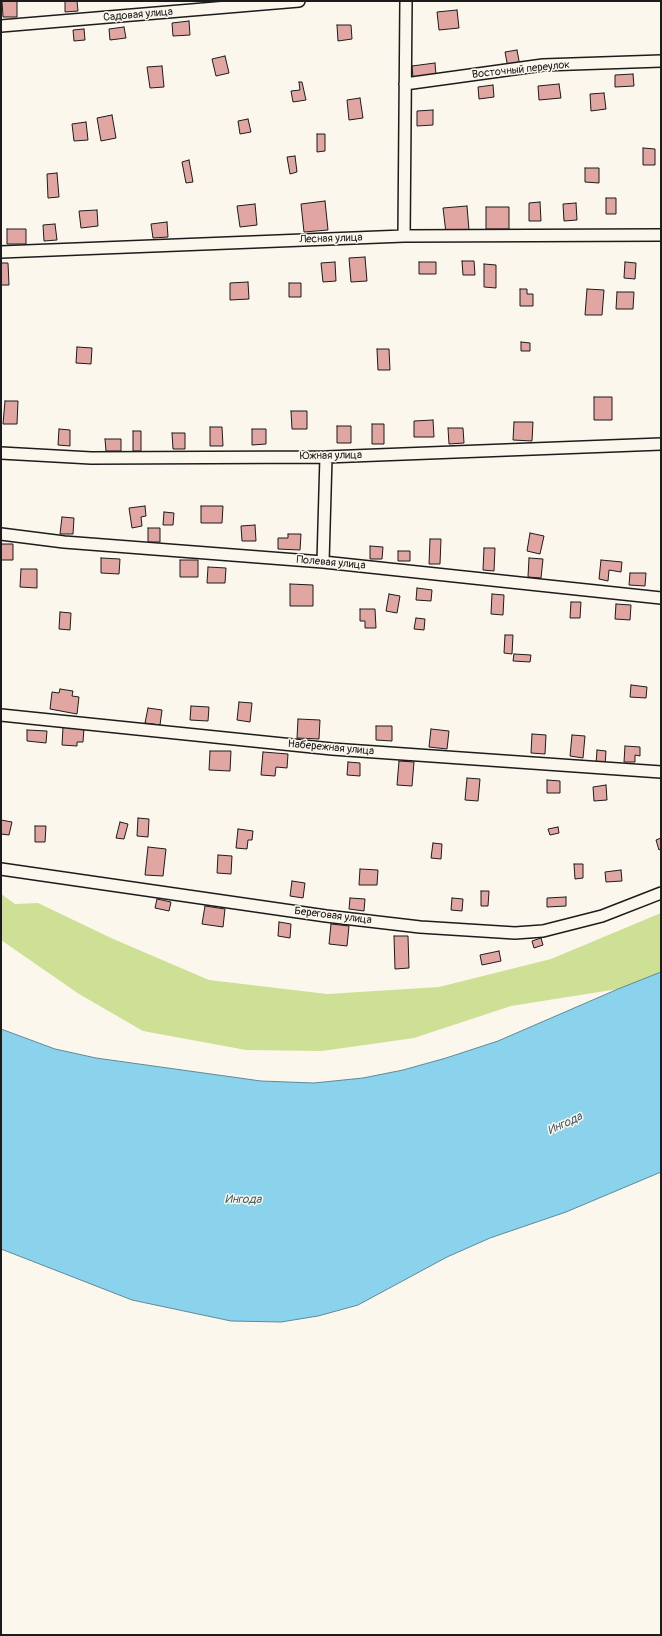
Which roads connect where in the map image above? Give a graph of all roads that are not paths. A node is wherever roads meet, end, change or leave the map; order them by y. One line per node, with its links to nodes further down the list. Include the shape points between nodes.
1 (299, 1): 3 (street, Садовая улица)
2 (406, 1): 5 (street)
3 (1, 26)
4 (661, 61): 5 (street, Восточный переулок, via 543,65)
5 (405, 84): 7 (street)
6 (661, 235): 7 (street, Лесная улица)
7 (404, 236): 8 (street, Лесная улица)
8 (1, 252)
9 (661, 444): 11 (street, Южная улица)
10 (1, 453): 11 (street, Южная улица, via 91,458)
11 (326, 457): 13 (street)
12 (1, 534): 13 (street, Полевая улица, via 64,542)
13 (322, 562): 14 (street, Полевая улица)
14 (661, 598)
15 (1, 715): 16 (street, Набережная улица, via 332,749)
16 (661, 772)
17 (1, 868): 18 (street, Береговая улица, via 326,916 515,933 543,931 602,916)
18 (661, 893)

